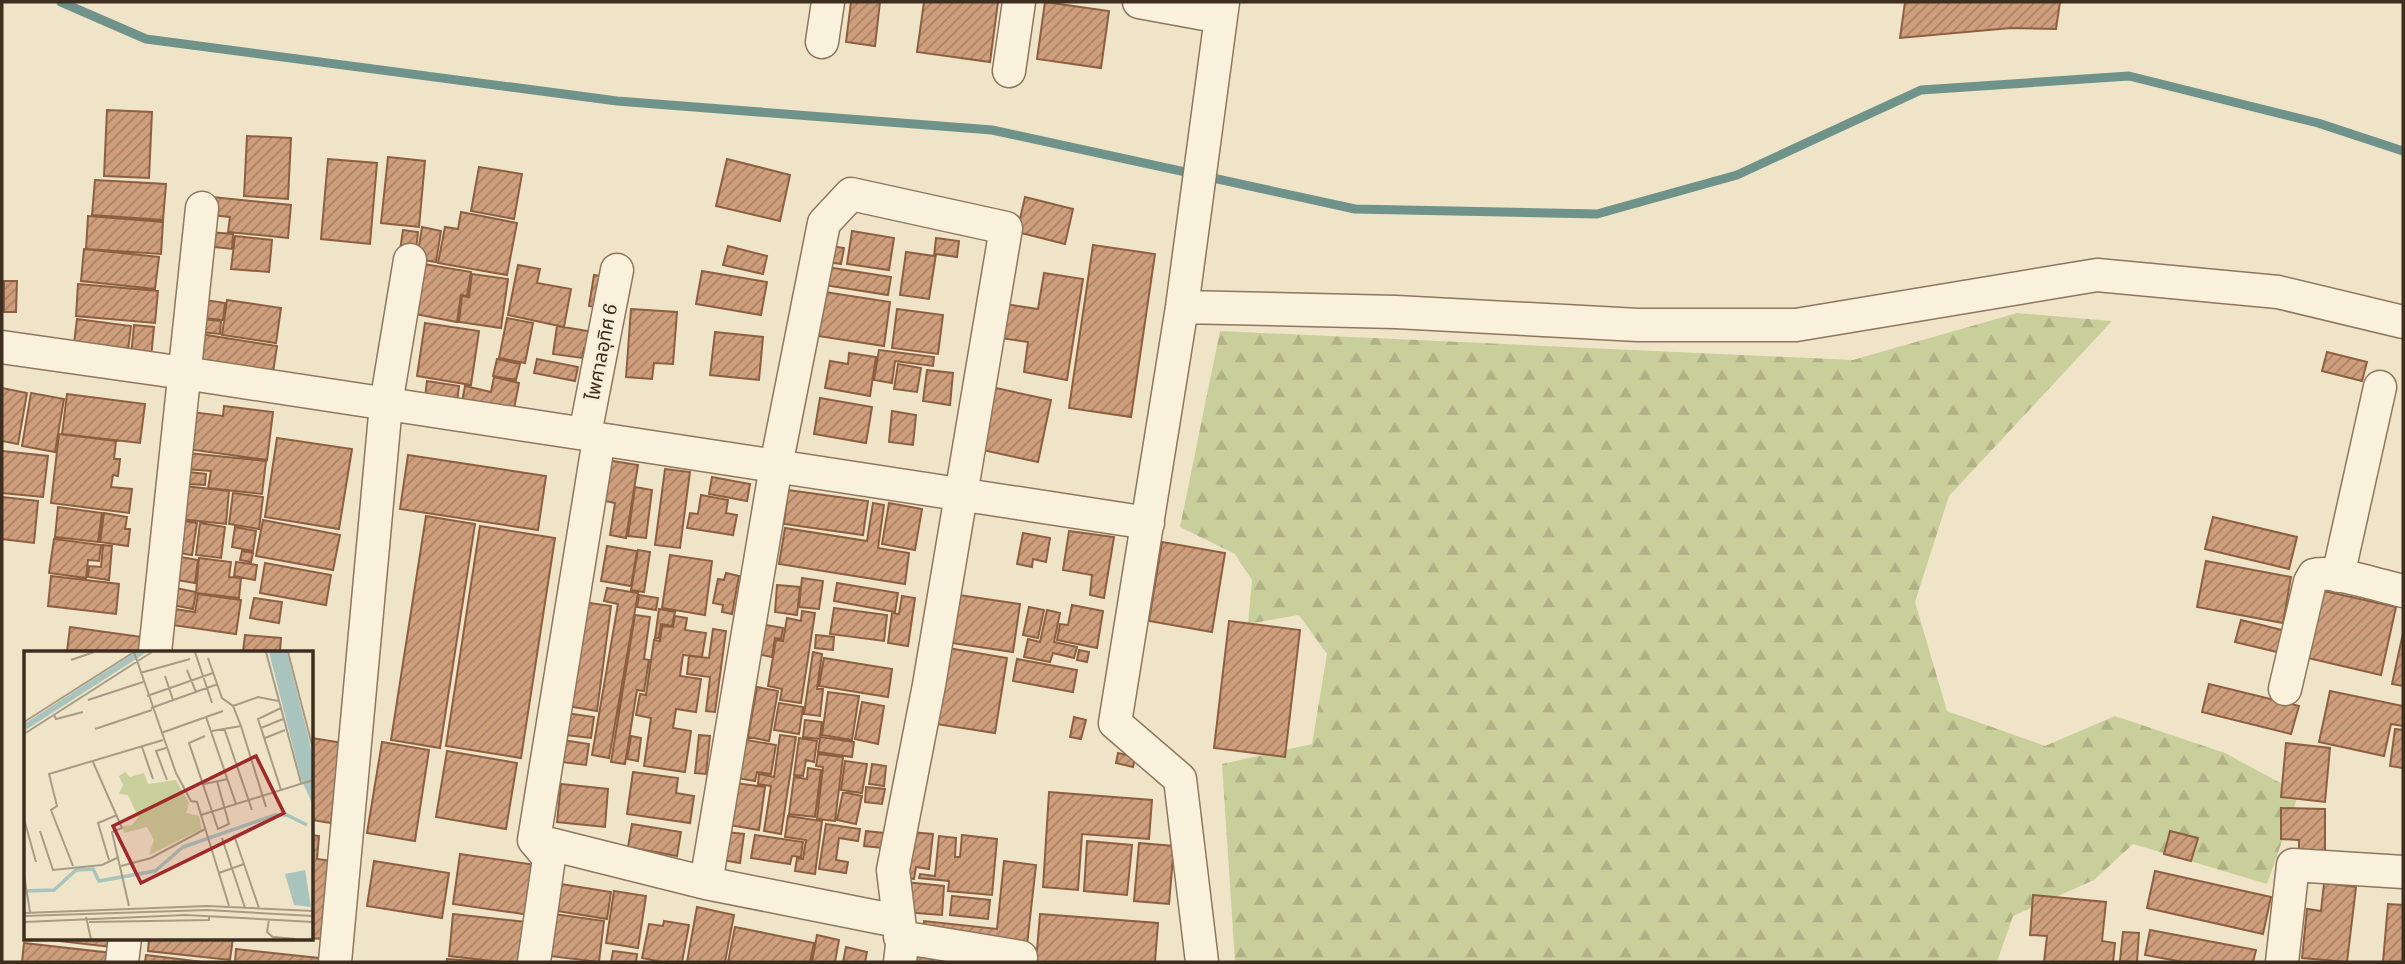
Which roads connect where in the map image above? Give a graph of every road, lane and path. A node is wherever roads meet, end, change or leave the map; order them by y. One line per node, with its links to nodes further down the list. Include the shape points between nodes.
1 (828, 2): 5 (street)
2 (1019, 2): 6 (street)
3 (1139, 2): 4 (street)
4 (1222, 9): 10 (street)
5 (822, 42)
6 (1009, 71)
7 (202, 208): 13 (street)
8 (410, 260): 15 (street)
9 (617, 270): 16 (street, ไพศาลอุทิศ 6)
10 (1182, 307): 11 (street, via 1638,325 1796,325 2097,275 2278,292); 19 (street)
11 (2403, 322)
12 (2, 347): 13 (street)
13 (184, 373): 15 (street); 22 (street)
14 (2380, 387): 20 (street)
15 (386, 404): 16 (street); 31 (street)
16 (592, 437): 17 (street); 24 (street, ไพศาลอุทิศ 6)
17 (776, 466): 18 (street); 18 (street, via 824,223 851,194 1006,228); 26 (street)
18 (962, 494): 19 (street); 28 (street, via 893,870)
19 (1147, 523): 33 (street, via 1115,723 1180,779)
20 (2338, 576): 21 (street); 23 (street, via 2318,573 2310,582)
21 (2403, 592)
22 (155, 651)
23 (2286, 689)
24 (534, 841): 26 (street); 32 (street, via 549,858)
25 (2403, 872): 34 (street, via 2293,865)
26 (706, 883): 28 (street)
27 (125, 940): 30 (street)
28 (899, 940): 29 (street)
29 (1021, 957)
30 (122, 962)
31 (335, 962)
32 (534, 962)
33 (1202, 962)
34 (2281, 962)

